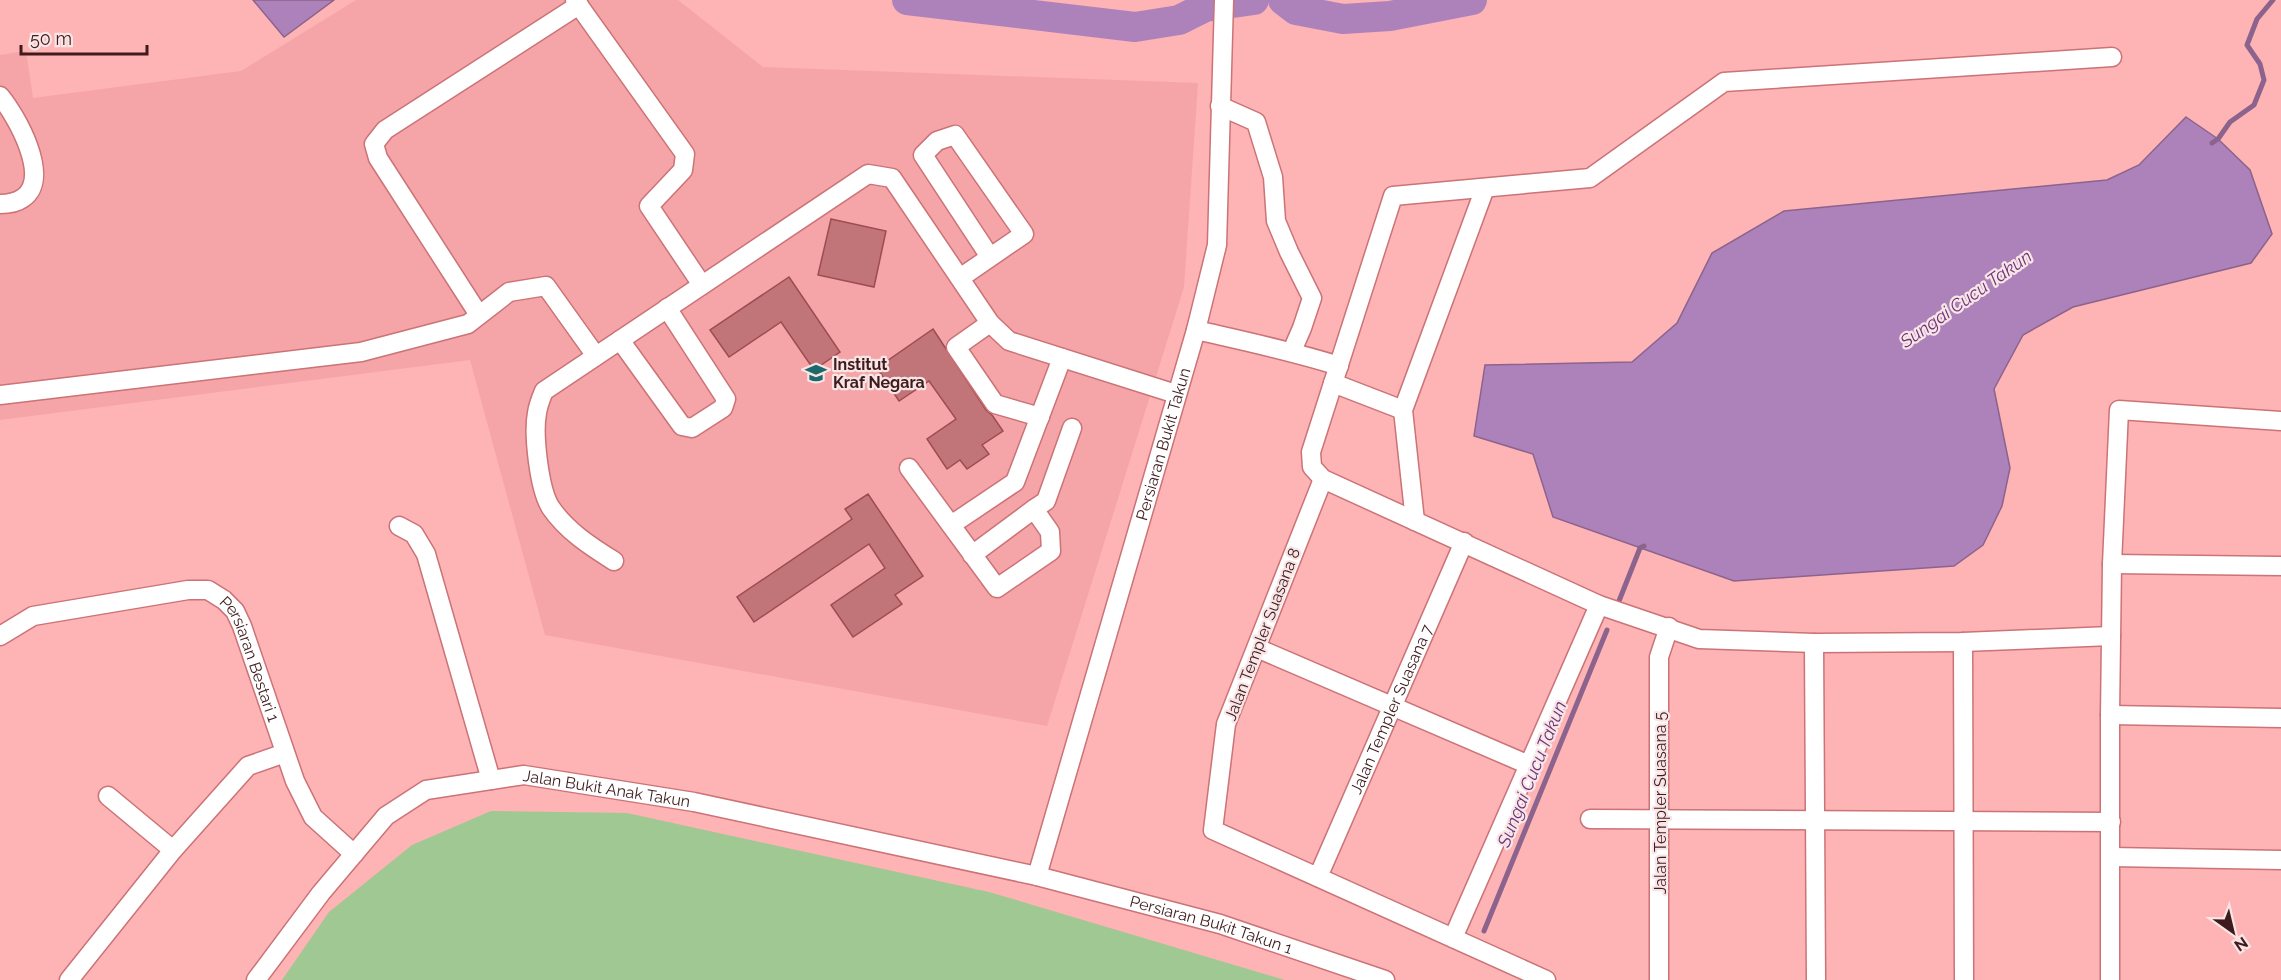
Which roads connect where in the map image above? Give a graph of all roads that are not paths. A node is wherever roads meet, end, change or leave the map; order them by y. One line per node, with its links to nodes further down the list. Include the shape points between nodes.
1 (1224, 0): 5 (street, Persiaran Bukit Takun)
2 (577, 2): 10 (street, via 685,154 684,170 649,206); 12 (street, via 385,130 374,144 378,158)
3 (2112, 57): 6 (street, via 1724,82 1590,178)
4 (0, 96): 7 (street, via 33,158 33,184 25,197)
5 (1220, 106): 14 (street, Persiaran Bukit Takun, via 1217,245); 16 (street, via 1256,122 1273,177 1276,221 1312,298)
6 (1485, 188): 19 (street, via 1393,196); 23 (street)
7 (0, 204)
8 (990, 257): 8 (street, via 1024,234 955,135 937,141 923,155); 9 (street)
9 (960, 278): 10 (street, via 892,178 867,174); 13 (street)
10 (702, 285): 11 (street)
11 (667, 308): 15 (street); 15 (street, via 726,399 723,408 692,428 682,426)
12 (479, 315): 17 (street, via 509,292 546,286); 22 (street, via 468,324 361,352)
13 (990, 323): 18 (street, via 1009,341); 24 (street, via 956,347 995,404)
14 (1196, 330): 16 (street); 21 (street, Persiaran Bukit Takun)
15 (620, 340): 17 (street)
16 (1292, 351): 19 (street)
17 (596, 356): 35 (street, via 544,391 536,415 537,448 550,506 580,540)
18 (1062, 358): 21 (street); 24 (street)
19 (1339, 366): 20 (street)
20 (1333, 383): 23 (street); 28 (street, via 1311,452 1312,467)
21 (1176, 394): 61 (street, Persiaran Bukit Takun)
22 (0, 395)
23 (1403, 410): 30 (street)
24 (1040, 417): 31 (street, via 1015,482)
25 (2281, 421): 36 (street, via 2119,411)
26 (1072, 428): 29 (street, via 1046,501)
27 (909, 468): 31 (street)
28 (1323, 479): 30 (street); 44 (street, Jalan Templer Suasana 8)
29 (1034, 509): 34 (street); 34 (street, via 1050,532 1051,551 997,588)
30 (1415, 520): 33 (street)
31 (951, 525): 34 (street)
32 (399, 526): 50 (street, via 414,534 426,554)
33 (1464, 542): 38 (street); 45 (street, Jalan Templer Suasana 7)
34 (972, 555)
35 (614, 561)
36 (2112, 564): 37 (street); 41 (street)
37 (2281, 566)
38 (1599, 605): 39 (street); 49 (street)
39 (1669, 627): 43 (street, via 1699,639); 53 (street, Jalan Templer Suasana 5, via 1659,657)
40 (0, 636): 48 (street, Persiaran Bestari 1, via 33,616 165,593 208,590 235,611)
41 (2111, 636): 42 (street); 46 (street)
42 (1963, 642): 43 (street); 55 (street)
43 (1814, 643): 54 (street)
44 (1257, 648): 45 (street); 62 (street, Jalan Templer Suasana 8, via 1226,723 1213,830)
45 (1392, 706): 49 (street); 62 (street, Jalan Templer Suasana 7)
46 (2110, 715): 47 (street); 56 (street)
47 (2281, 718)
48 (285, 753): 57 (street, via 249,766); 58 (street, Persiaran Bestari 1, via 313,817)
49 (1529, 765): 63 (street)
50 (492, 780): 58 (street, Jalan Bukit Anak Takun, via 426,790 386,816); 61 (street, Jalan Bukit Anak Takun, via 524,775 694,802)
51 (108, 796): 57 (street)
52 (1590, 819): 53 (street)
53 (1660, 820): 54 (street); 68 (street, Jalan Templer Suasana 5)
54 (1815, 821): 55 (street); 69 (street)
55 (1963, 821): 56 (street); 70 (street)
56 (2110, 822): 59 (street)
57 (173, 850): 64 (street)
58 (354, 854): 65 (street, Jalan Bukit Anak Takun)
59 (2111, 857): 60 (street); 71 (street)
60 (2281, 860)
61 (1037, 876): 66 (street, Persiaran Bukit Takun 1, via 1220,924)
62 (1318, 877): 63 (street)
63 (1453, 938): 67 (street)
64 (69, 980)
65 (256, 980)
66 (1385, 980)
67 (1545, 980)
68 (1659, 980)
69 (1816, 980)
70 (1964, 980)
71 (2110, 980)

